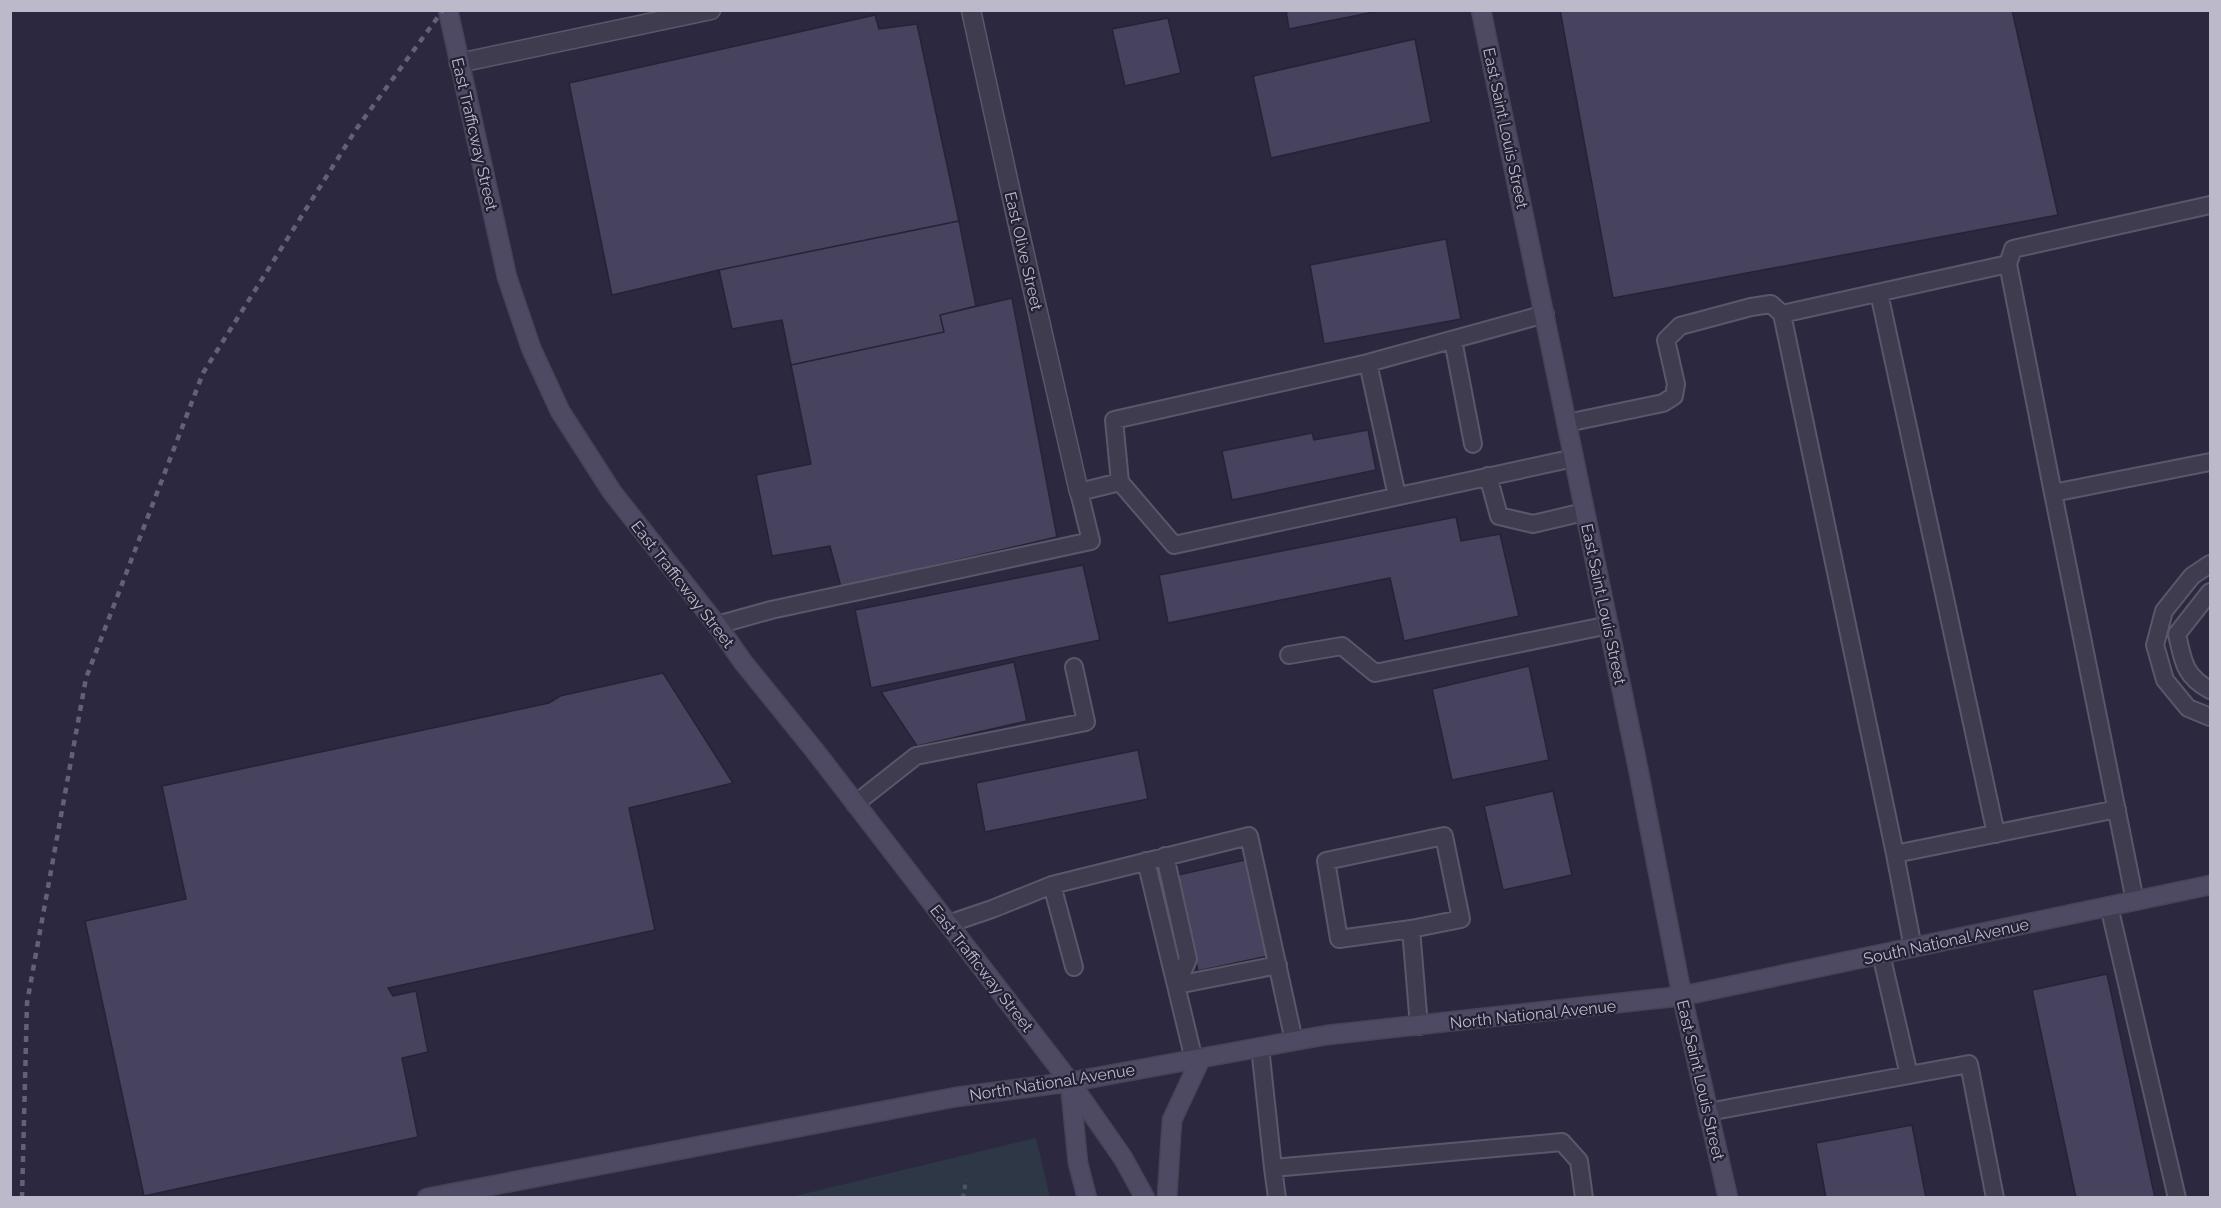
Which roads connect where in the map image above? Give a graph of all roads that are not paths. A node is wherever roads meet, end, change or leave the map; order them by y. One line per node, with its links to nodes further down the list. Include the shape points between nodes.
1 (448, 10): 5 (main road, East Trafficway Street)
2 (711, 10): 5 (street)
3 (971, 10): 19 (street, East Olive Street)
4 (1481, 10): 9 (main road, East Saint Louis Street)
5 (459, 63): 26 (main road, East Trafficway Street, via 507,277 544,378 612,492)
6 (2211, 205): 7 (lane, via 2013,249)
7 (2008, 264): 8 (lane); 20 (lane)
8 (1879, 293): 10 (lane); 33 (lane)
9 (1545, 314): 11 (lane); 13 (main road, East Saint Louis Street)
10 (1782, 314): 13 (lane, via 1771,304 1680,326 1666,340 1676,384 1674,396 1663,403); 34 (lane)
11 (1453, 340): 12 (lane); 14 (lane)
12 (1368, 363): 18 (lane, via 1114,420); 21 (lane)
13 (1567, 423): 15 (main road, East Saint Louis Street)
14 (1473, 444)
15 (1574, 458): 17 (lane); 22 (main road, East Saint Louis Street)
16 (2211, 462): 20 (lane)
17 (1488, 476): 21 (lane); 22 (lane, via 1499,516 1533,524)
18 (1120, 482): 19 (lane); 21 (lane, via 1174,545)
19 (1079, 492): 26 (lane, via 1091,541)
20 (2053, 493): 32 (lane)
21 (1397, 496)
22 (1584, 512): 25 (main road, East Saint Louis Street)
23 (2211, 564): 30 (lane, via 2192,576 2164,610 2156,645 2165,681 2188,708)
24 (2211, 592): 29 (lane, via 2177,634 2185,669)
25 (1609, 624): 27 (lane, via 1375,673 1342,646); 48 (main road, East Saint Louis Street)
26 (717, 625): 31 (main road, East Trafficway Street)
27 (1288, 655)
28 (1074, 667): 31 (lane, via 1086,722 916,756)
29 (2211, 690)
30 (2211, 717)
31 (855, 804): 41 (main road, East Trafficway Street)
32 (2116, 809): 33 (lane); 39 (lane)
33 (1996, 834): 34 (lane)
34 (1895, 854): 43 (lane)
35 (1165, 856): 36 (lane); 45 (lane, via 1249,836); 47 (lane, via 1188,959)
36 (1146, 861): 37 (lane); 47 (lane)
37 (1052, 885): 41 (lane); 46 (lane)
38 (2211, 885): 39 (main road, South National Avenue)
39 (2135, 901): 40 (main road, South National Avenue)
40 (2109, 906): 43 (main road, South National Avenue); 65 (lane)
41 (948, 924): 54 (main road, East Trafficway Street)
42 (1411, 929): 42 (lane, via 1461,919 1444,836 1326,861 1339,939); 49 (lane)
43 (1913, 948): 44 (main road, South National Avenue)
44 (1881, 954): 48 (main road, South National Avenue); 53 (lane)
45 (1278, 965): 47 (lane); 50 (lane)
46 (1074, 967)
47 (1177, 986): 52 (lane)
48 (1682, 996): 49 (main road, North National Avenue); 55 (main road, East Saint Louis Street)
49 (1419, 1026): 50 (main road, North National Avenue)
50 (1294, 1041): 51 (main road, North National Avenue)
51 (1260, 1047): 52 (main road, North National Avenue); 56 (lane)
52 (1197, 1059): 54 (main road, North National Avenue); 60 (main road, via 1172,1120)
53 (1909, 1075): 55 (lane); 64 (lane, via 1969,1064)
54 (1070, 1082): 57 (main road, North National Avenue, via 956,1097); 58 (main road, via 1078,1163); 59 (main road, East Trafficway Street)
55 (1708, 1112): 63 (main road, East Saint Louis Street)
56 (1273, 1168): 61 (lane); 62 (lane, via 1562,1142 1580,1161)
57 (428, 1197)
58 (1087, 1197)
59 (1145, 1197)
60 (1167, 1197)
61 (1277, 1197)
62 (1584, 1197)
63 (1728, 1197)
64 (1995, 1197)
65 (2177, 1197)

